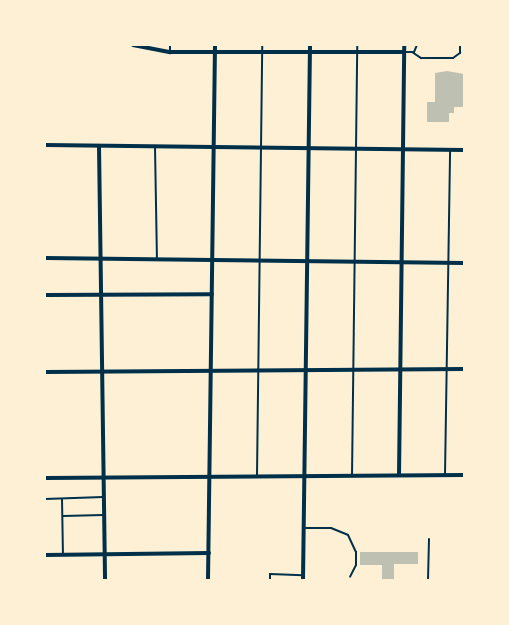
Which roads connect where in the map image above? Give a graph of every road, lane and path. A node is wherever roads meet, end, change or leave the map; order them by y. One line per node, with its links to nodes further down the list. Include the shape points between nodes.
1 (134, 45): 10 (street)
2 (170, 45): 10 (lane)
3 (215, 45): 14 (street)
4 (262, 45): 15 (lane)
5 (310, 45): 11 (street)
6 (357, 45): 12 (lane)
7 (404, 45): 13 (street)
8 (417, 45): 16 (lane)
9 (460, 45): 16 (lane, via 460,52 453,58 422,58)
10 (170, 52): 14 (street)
11 (310, 52): 12 (street); 15 (street); 22 (street)
12 (357, 52): 13 (street); 23 (lane)
13 (404, 52): 16 (lane); 24 (street)
14 (215, 53): 15 (street); 20 (street)
15 (262, 53): 21 (lane)
16 (414, 53)
17 (45, 145): 18 (street)
18 (99, 146): 19 (street); 28 (street)
19 (154, 147): 20 (street); 29 (lane)
20 (214, 148): 21 (street); 30 (street)
21 (260, 148): 22 (street); 31 (lane)
22 (308, 149): 23 (street); 32 (street)
23 (354, 150): 24 (street); 33 (lane)
24 (403, 150): 25 (street); 35 (street)
25 (450, 150): 26 (street); 36 (lane)
26 (464, 150)
27 (45, 258): 28 (street)
28 (101, 259): 29 (street); 39 (street)
29 (157, 260): 30 (street)
30 (212, 261): 31 (street); 37 (street)
31 (260, 262): 32 (street); 46 (lane)
32 (307, 262): 33 (street); 47 (street)
33 (354, 263): 35 (street); 43 (lane)
34 (464, 263): 36 (street)
35 (401, 264): 36 (street); 44 (street)
36 (448, 264): 40 (lane)
37 (212, 294): 39 (street); 42 (street)
38 (45, 295): 39 (street)
39 (101, 295): 45 (street)
40 (447, 369): 41 (street); 44 (street); 49 (lane)
41 (464, 369)
42 (211, 370): 45 (street); 46 (street); 54 (street)
43 (353, 370): 44 (street); 47 (street); 52 (lane)
44 (400, 370): 53 (street)
45 (102, 371): 48 (street); 57 (street)
46 (258, 371): 47 (street); 55 (lane)
47 (306, 371): 51 (street)
48 (45, 372)
49 (445, 475): 50 (street); 53 (street)
50 (464, 475)
51 (304, 476): 52 (street); 55 (street); 63 (street)
52 (352, 476): 53 (street)
53 (399, 476)
54 (209, 477): 55 (street); 57 (street); 65 (street)
55 (257, 477)
56 (45, 478): 57 (street)
57 (104, 478): 59 (street)
58 (62, 498): 59 (lane); 60 (lane); 61 (lane)
59 (104, 498): 62 (street)
60 (45, 499)
61 (63, 516): 62 (lane); 67 (lane)
62 (104, 516): 66 (street)
63 (304, 528): 69 (street); 70 (lane, via 331,528 348,535 356,552 356,564)
64 (429, 538): 75 (lane)
65 (209, 553): 66 (street); 72 (street)
66 (105, 554): 67 (street); 71 (street)
67 (63, 555): 68 (street)
68 (45, 556)
69 (303, 575): 73 (lane, via 270,574); 74 (street)
70 (350, 577)
71 (105, 580)
72 (208, 580)
73 (270, 580)
74 (303, 580)
75 (428, 580)

